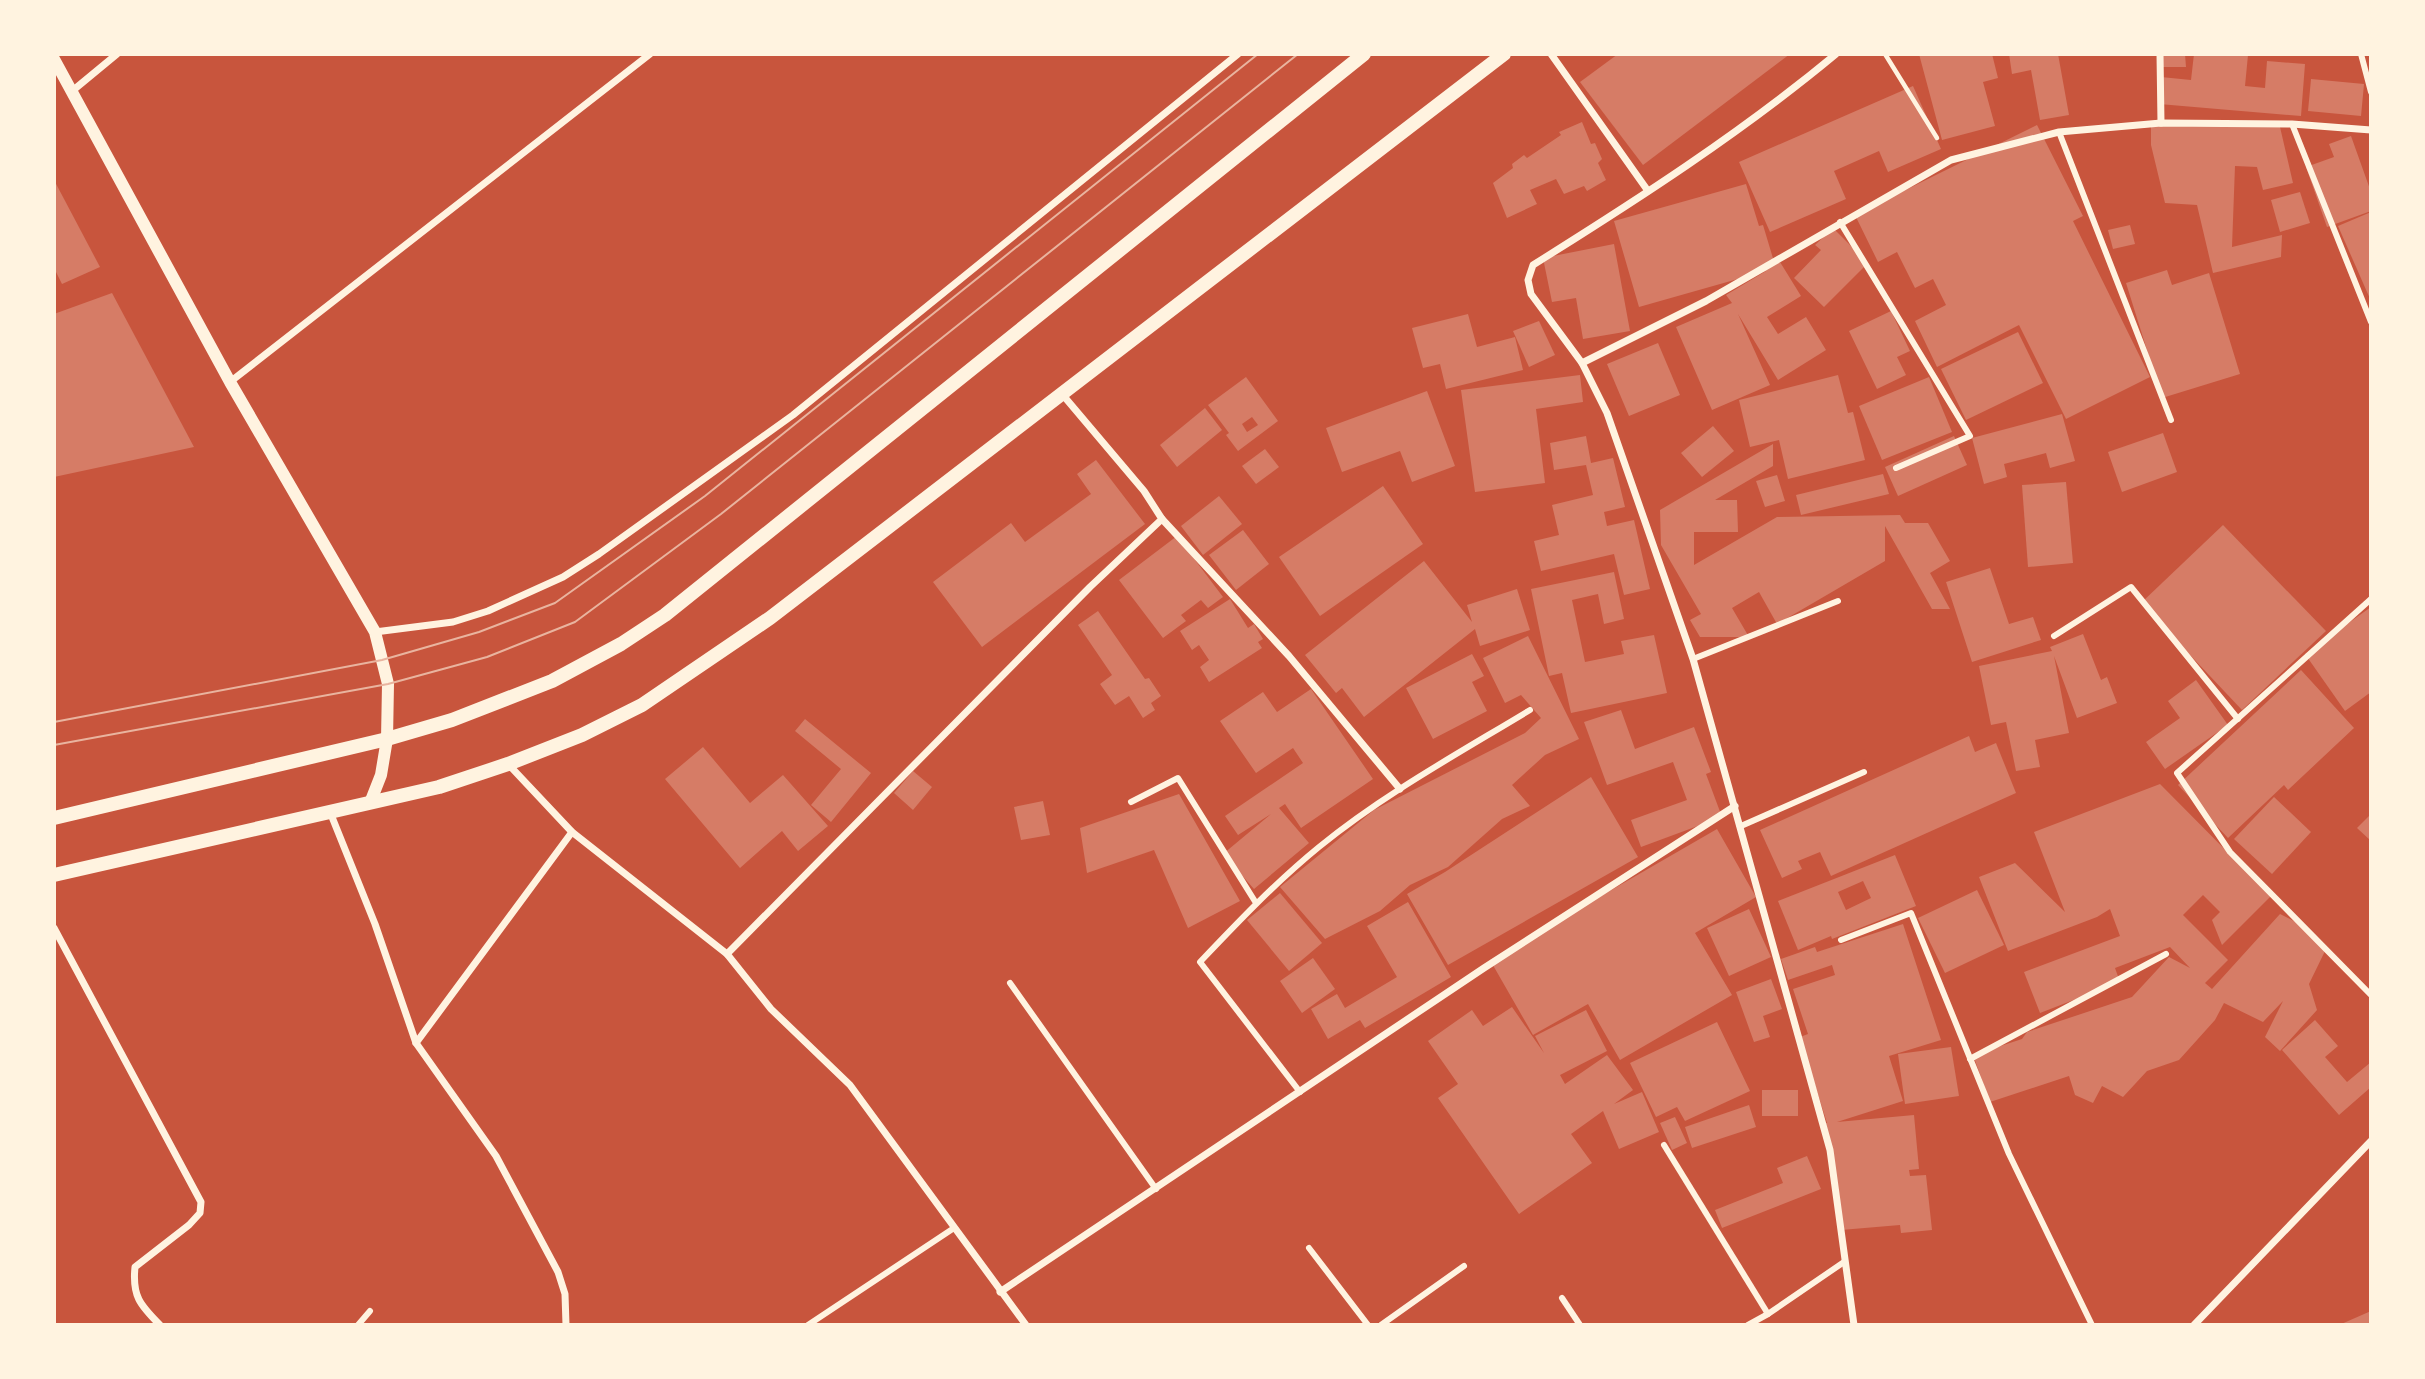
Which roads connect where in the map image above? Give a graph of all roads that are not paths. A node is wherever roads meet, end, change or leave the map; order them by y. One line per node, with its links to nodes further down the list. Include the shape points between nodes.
1 (117, 54): 11 (street)
2 (650, 54): 21 (street)
3 (1238, 54): 28 (street, via 793,415 599,554 563,577 488,611 453,622)
4 (1364, 54): 33 (main road, via 665,615 552,681 452,720)
5 (1504, 54): 22 (main road)
6 (1551, 54): 17 (street)
7 (1836, 54): 17 (street)
8 (2160, 54): 13 (street)
9 (2361, 54): 12 (street)
10 (54, 60): 11 (street)
11 (72, 92): 21 (street)
12 (2371, 92)
13 (2161, 123): 14 (street); 16 (street)
14 (2292, 124): 15 (street); 19 (street)
15 (2371, 130)
16 (2059, 132): 18 (street, via 1951,160); 23 (street)
17 (1648, 191): 20 (street, via 1529,271 1531,294)
18 (1840, 222): 20 (street, via 1706,301); 24 (street, via 1970,436)
19 (2371, 322)
20 (1582, 363): 30 (street, via 1608,413)
21 (230, 382): 28 (street)
22 (1062, 394): 25 (street); 34 (main road, via 707,663 642,705)
23 (2171, 420)
24 (1896, 468)
25 (1162, 519): 36 (street, via 1289,656); 48 (street)
26 (2371, 599): 32 (street)
27 (1838, 601): 30 (street)
28 (375, 632): 33 (street, via 388,684)
29 (2054, 636): 32 (street, via 2132,587)
30 (1693, 659): 39 (street)
31 (1530, 710): 36 (street)
32 (2238, 719): 51 (street, via 2177,773 2230,852)
33 (387, 739): 38 (street); 41 (main road)
34 (508, 764): 38 (main road); 43 (street)
35 (1864, 772): 42 (street)
36 (1400, 789): 45 (street, via 1320,846)
37 (1130, 802): 45 (street, via 1178,778)
38 (370, 803): 40 (main road)
39 (1735, 806): 42 (street); 54 (street)
40 (330, 811): 44 (main road); 52 (street)
41 (54, 818)
42 (1741, 826): 60 (street, via 1830,1150)
43 (572, 832): 48 (street); 52 (street)
44 (54, 875)
45 (1256, 903): 54 (street, via 1199,962)
46 (54, 928): 66 (street, via 201,1202 200,1213 189,1225 135,1267 133,1286 144,1309)
47 (1841, 940): 53 (street, via 1911,913)
48 (727, 954): 58 (street, via 771,1009 850,1085)
49 (2166, 954): 53 (street)
50 (1010, 983): 57 (street)
51 (2371, 995)
52 (416, 1043): 68 (street, via 496,1156 552,1260 565,1294)
53 (1970, 1059): 76 (street, via 2009,1154)
54 (1300, 1092): 57 (street)
55 (2371, 1141): 77 (street)
56 (1664, 1145): 65 (street)
57 (1156, 1189): 62 (street)
58 (954, 1228): 62 (street); 69 (street)
59 (1309, 1248): 71 (street)
60 (1844, 1262): 65 (street); 75 (street)
61 (1464, 1265): 72 (street)
62 (1000, 1292): 70 (street)
63 (1562, 1298): 73 (street)
64 (370, 1311): 67 (street)
65 (1768, 1314): 74 (street)
66 (160, 1325)
67 (358, 1325)
68 (566, 1325)
69 (808, 1325)
70 (1026, 1325)
71 (1368, 1325)
72 (1381, 1325)
73 (1580, 1325)
74 (1748, 1325)
75 (1854, 1325)
76 (2092, 1325)
77 (2194, 1325)

